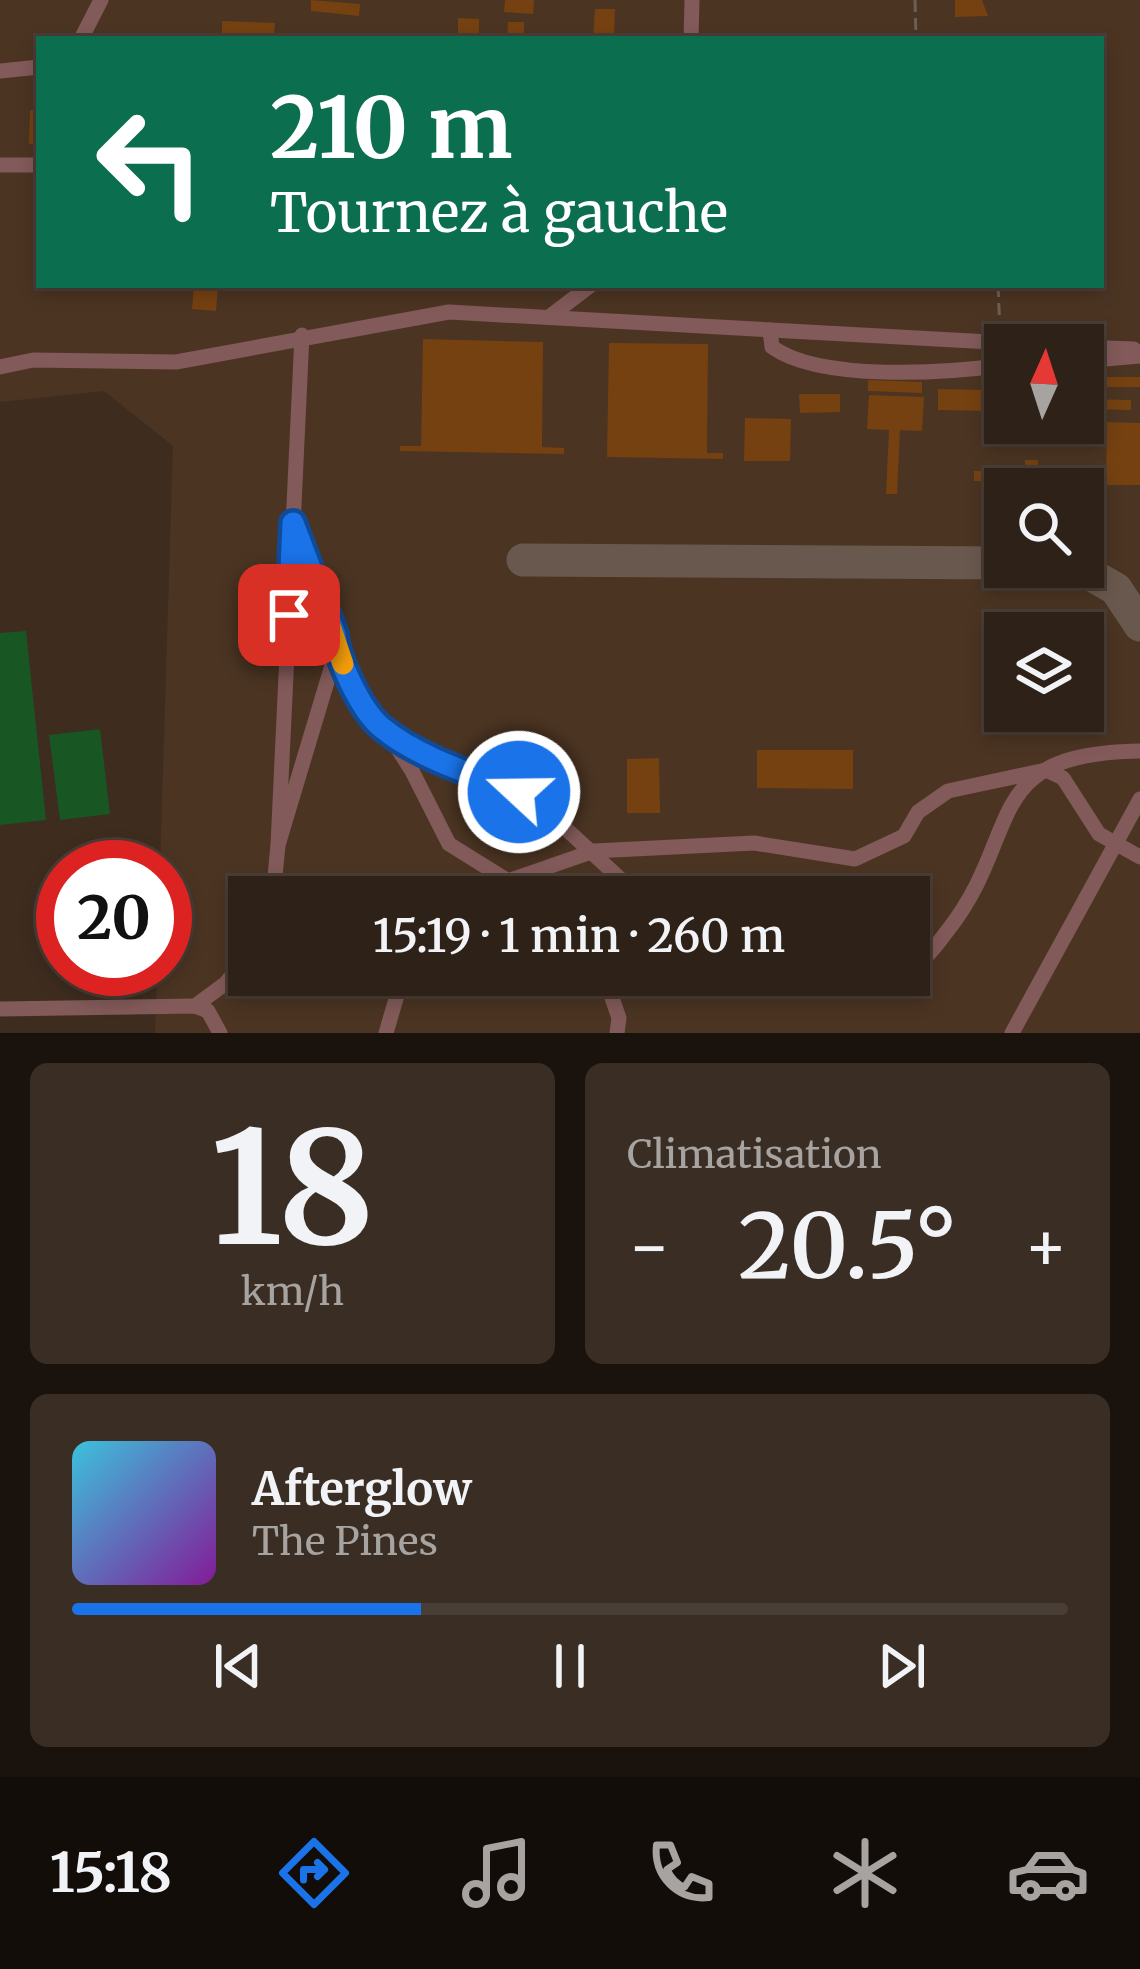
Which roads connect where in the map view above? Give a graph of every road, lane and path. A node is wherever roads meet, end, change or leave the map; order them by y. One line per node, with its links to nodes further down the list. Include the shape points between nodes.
1 (101, 0): 4 (lane)
2 (692, 0): 5 (lane)
3 (915, 0): 6 (path)
4 (83, 36)
5 (691, 36)
6 (916, 36)
7 (36, 67): 8 (lane)
8 (0, 71)
9 (0, 164): 10 (lane)
10 (36, 165)
11 (587, 288): 13 (lane)
12 (998, 288): 14 (path)
13 (549, 316): 15 (lane); 16 (lane, via 427,314)
14 (999, 324)
15 (770, 330): 17 (lane); 25 (lane, via 772,347 783,355)
16 (302, 335): 24 (lane, via 176,362 34,360); 27 (lane)
17 (862, 335): 18 (lane); 25 (lane)
18 (911, 338): 19 (lane); 26 (lane)
19 (984, 342)
20 (1104, 348): 21 (lane)
21 (1140, 352): 22 (lane)
22 (1104, 358)
23 (984, 366): 26 (lane)
24 (0, 367)
25 (862, 369): 26 (lane)
26 (920, 369)
27 (293, 523): 28 (lane); 33 (lane)
28 (336, 652): 29 (lane); 33 (lane)
29 (379, 725): 35 (lane, via 519,792); 38 (lane, via 449,844)
30 (1140, 751): 31 (lane, via 1075,756)
31 (1046, 770): 34 (lane, via 1063,778); 35 (lane, via 948,791 918,812 904,836 855,859 754,843); 41 (lane, via 1016,789 976,894)
32 (1140, 799): 34 (lane)
33 (278, 845): 37 (lane)
34 (1115, 845): 36 (lane); 50 (lane)
35 (594, 851): 39 (lane); 40 (lane)
36 (1140, 857)
37 (275, 876)
38 (500, 876)
39 (522, 876)
40 (619, 876)
41 (930, 953)
42 (228, 980): 45 (lane)
43 (397, 996): 48 (lane)
44 (611, 996): 49 (lane)
45 (195, 1006): 46 (lane); 47 (lane, via 208,1011)
46 (0, 1009)
47 (220, 1033)
48 (386, 1033)
49 (617, 1033)
50 (1012, 1033)

